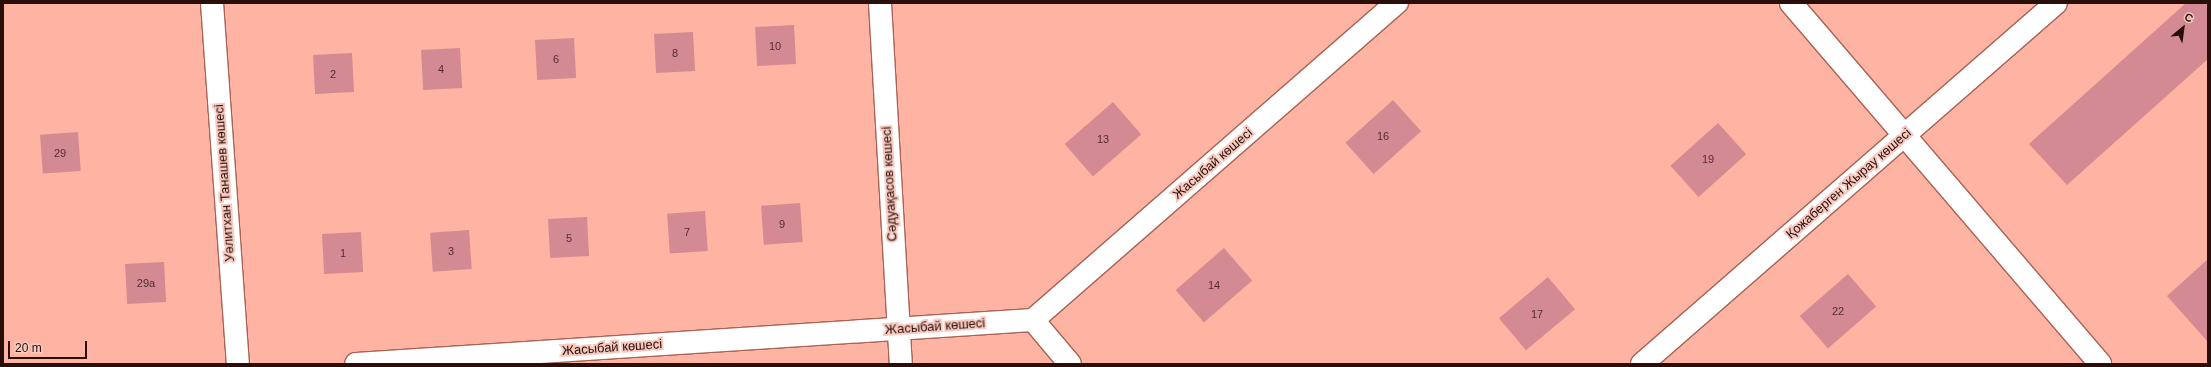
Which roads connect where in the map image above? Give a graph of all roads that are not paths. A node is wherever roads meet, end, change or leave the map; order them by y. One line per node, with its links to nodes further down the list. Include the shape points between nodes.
1 (212, 3): 9 (street, Уәлитхан Танашев көшесі)
2 (880, 3): 8 (street, Сәдуақасов көшесі)
3 (1397, 3): 7 (street, Жасыбай көшесі)
4 (1792, 3): 6 (street)
5 (2056, 3): 6 (street, Қожаберген Жырау көшесі)
6 (1905, 136): 13 (street, Қожаберген Жырау көшесі); 14 (street)
7 (1033, 320): 8 (street, Жасыбай көшесі); 12 (street)
8 (898, 330): 10 (street, Жасыбай көшесі); 11 (street, Сәдуақасов көшесі)
9 (238, 364)
10 (356, 364)
11 (901, 364)
12 (1070, 364)
13 (1642, 364)
14 (2100, 364)

